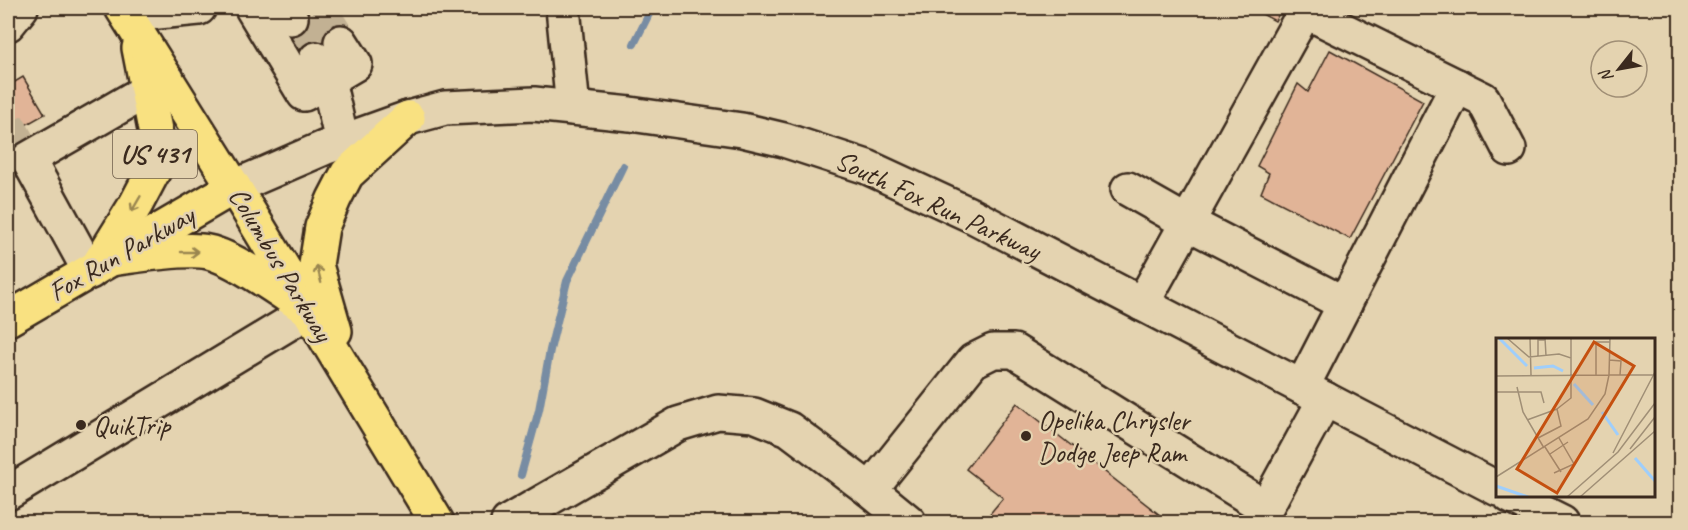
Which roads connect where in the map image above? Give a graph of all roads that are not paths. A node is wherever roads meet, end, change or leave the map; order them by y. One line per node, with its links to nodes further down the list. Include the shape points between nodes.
1 (21, 8): 6 (street)
2 (199, 8): 5 (street)
3 (252, 8): 11 (street, via 304,94 328,60)
4 (563, 8): 9 (street)
5 (128, 16): 7 (main road, Columbus Parkway / US 431)
6 (8, 24)
7 (158, 85): 13 (main road, Columbus Parkway / US 431); 16 (main road, US 431, one-way to 16, via 154,170); 16 (street, via 28,159)
8 (1457, 86): 12 (street, via 1483,99); 15 (street, via 1305,11); 18 (street)
9 (573, 108): 10 (street, South Fox Run Parkway, via 534,104 445,108); 17 (street, South Fox Run Parkway, via 742,129 867,167 971,215)
10 (408, 118): 11 (street, South Fox Run Parkway); 21 (main road, one-way to 10, via 316,265 322,227 347,174)
11 (342, 142): 13 (street, South Fox Run Parkway)
12 (1509, 148)
13 (234, 187): 16 (main road, Fox Run Parkway / US 431); 19 (main road, Columbus Parkway)
14 (1128, 189): 15 (street)
15 (1188, 223): 17 (street); 18 (street)
16 (99, 266): 19 (main road, one-way to 19, via 183,252 208,252 250,273); 20 (main road, Fox Run Parkway / US 431)
17 (1142, 304): 22 (street, South Fox Run Parkway)
18 (1345, 304): 22 (street)
19 (309, 311): 21 (main road, Columbus Parkway); 25 (street)
20 (8, 319)
21 (346, 371): 28 (main road, Columbus Parkway)
22 (1313, 393): 23 (street, South Fox Run Parkway); 27 (street)
23 (1496, 488)
24 (870, 490): 27 (street, via 973,362 993,351 1014,351); 29 (street, via 789,429 754,415 718,412 678,424); 30 (street)
25 (8, 493)
26 (1514, 497): 31 (street)
27 (1262, 515)
28 (437, 522)
29 (508, 522)
30 (909, 522)
31 (1562, 522)

